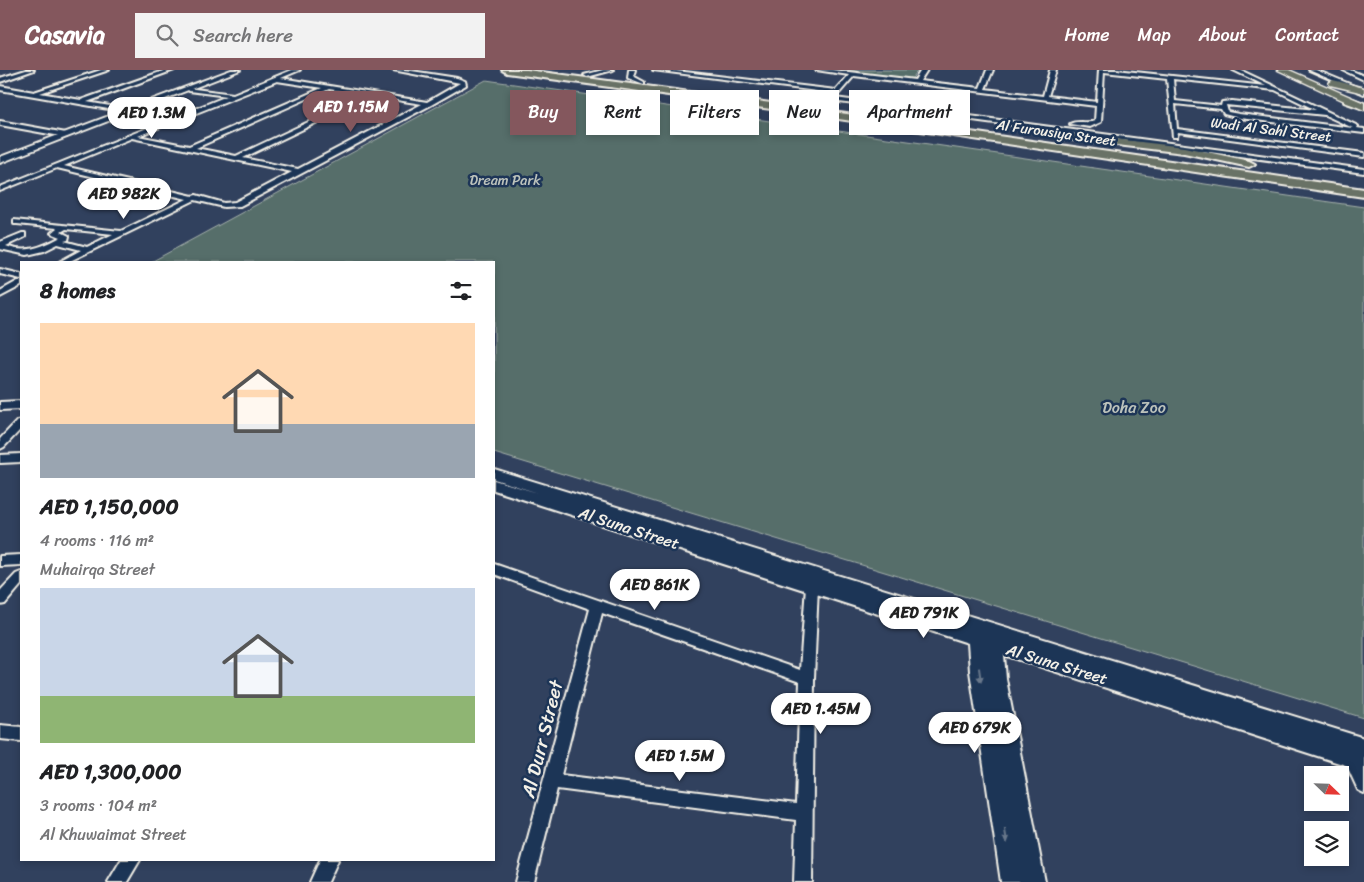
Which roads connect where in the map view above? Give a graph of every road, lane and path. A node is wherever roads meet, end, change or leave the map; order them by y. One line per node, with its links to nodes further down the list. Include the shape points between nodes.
1 (31, 70): 28 (street)
2 (106, 70): 40 (street)
3 (171, 70): 46 (street)
4 (237, 70): 34 (street)
5 (297, 70): 25 (street)
6 (396, 70): 48 (street, via 463,82)
7 (507, 70): 71 (highway, Al Furousiya Street)
8 (549, 70): 23 (highway, Al Furousiya Street)
9 (610, 70): 23 (street)
10 (632, 70): 31 (street, via 630,77)
11 (656, 70): 35 (street)
12 (819, 70): 24 (street)
13 (924, 70): 30 (street)
14 (990, 70): 37 (street)
15 (1053, 70): 43 (street)
16 (1102, 70): 26 (street); 49 (street)
17 (1236, 70): 38 (street, Wadi Al Sahl Street)
18 (1277, 70): 29 (street)
19 (1282, 70): 29 (main road)
20 (1301, 70): 39 (main road)
21 (1312, 70): 39 (street)
22 (1346, 70): 27 (street)
23 (585, 73): 31 (highway, Al Furousiya Street)
24 (853, 74): 30 (street); 36 (street)
25 (275, 78): 32 (street); 42 (street)
26 (1170, 78): 38 (street); 47 (street)
27 (1364, 78)
28 (0, 80)
29 (1305, 80): 45 (main road)
30 (916, 82): 37 (street)
31 (642, 83): 44 (highway, Al Furousiya Street)
32 (329, 87): 41 (street); 70 (street)
33 (0, 88): 40 (street)
34 (189, 89): 42 (street); 54 (street)
35 (805, 90)
36 (839, 90)
37 (982, 90): 43 (street)
38 (1276, 90): 55 (street, Wadi Al Sahl Street)
39 (1364, 93)
40 (35, 94): 46 (street)
41 (373, 94): 48 (street); 73 (street)
42 (232, 96): 68 (street)
43 (1045, 98): 49 (street)
44 (769, 100)
45 (1348, 100): 50 (highway)
46 (81, 102): 54 (street)
47 (1172, 102): 51 (street); 63 (street)
48 (430, 104): 78 (street)
49 (1098, 104): 62 (street, via 1097,124)
50 (1364, 106)
51 (1223, 108): 52 (street, via 1227,103); 59 (street, via 1226,113)
52 (1273, 108): 55 (street); 59 (street)
53 (839, 110): 64 (highway, Al Furousiya Street)
54 (132, 111): 67 (street)
55 (1326, 113): 65 (street, Wadi Al Sahl Street)
56 (1003, 115): 57 (street)
57 (1012, 116)
58 (970, 117): 66 (street)
59 (1278, 121): 65 (street)
60 (0, 123): 67 (street)
61 (1069, 124): 62 (street)
62 (1079, 125): 66 (street)
63 (1174, 130): 69 (street); 72 (street, Wadi Al Sahl Street)
64 (1000, 131): 69 (highway); 75 (highway, Al Furousiya Street)
65 (1364, 131)
66 (1094, 134): 69 (street)
67 (66, 135): 74 (street)
68 (131, 136): 70 (street); 76 (street)
69 (1176, 147): 75 (highway); 77 (street)
70 (191, 148): 73 (street)
71 (1072, 150): 80 (highway); 82 (highway, Al Furousiya Street)
72 (1364, 155)
73 (238, 158): 78 (street)
74 (0, 160)
75 (1253, 165): 79 (highway, Al Furousiya Street)
76 (56, 166): 81 (street); 83 (street)
77 (1364, 171)
78 (300, 172): 83 (street, via 245,202 224,205)
79 (1364, 180)
80 (1364, 187)
81 (0, 189)
82 (1364, 194)
83 (196, 198): 86 (street)
84 (17, 222): 85 (street)
85 (65, 227): 86 (street); 88 (street, via 55,233 66,236)
86 (122, 233): 90 (street)
87 (22, 235): 89 (street, via 1,245)
88 (58, 242): 89 (street, via 29,254); 90 (street)
89 (3, 250)
90 (88, 250): 91 (street)
91 (65, 261)
92 (0, 271): 93 (street)
93 (20, 277)
94 (20, 284): 95 (street)
95 (0, 294)
96 (0, 398): 97 (street)
97 (20, 398)
98 (20, 405): 99 (street)
99 (0, 406)
100 (20, 424): 101 (street)
101 (0, 445)
102 (20, 458): 103 (street)
103 (0, 459)
104 (495, 474): 106 (street, Al Suna Street)
105 (495, 485): 106 (street, Al Suna Street)
106 (536, 493): 111 (street, Al Suna Street)
107 (20, 560): 108 (street)
108 (0, 561)
109 (495, 569): 113 (street)
110 (20, 578): 112 (street)
111 (816, 581): 114 (street, Al Suna Street); 115 (street)
112 (0, 600)
113 (597, 606): 115 (street); 119 (street, Al Durr Street)
114 (987, 636): 118 (street, Al Suna Street); 128 (street, one-way to 128, via 979,671); 129 (street)
115 (807, 678): 121 (street)
116 (0, 732): 117 (street)
117 (20, 734)
118 (1356, 752): 120 (street)
119 (552, 782): 121 (street); 126 (street, Al Durr Street)
120 (1364, 785)
121 (805, 813): 127 (street)
122 (130, 861): 124 (street)
123 (329, 861): 125 (street)
124 (118, 882)
125 (320, 882)
126 (525, 882)
127 (803, 882)
128 (1013, 882)
129 (1033, 882)

